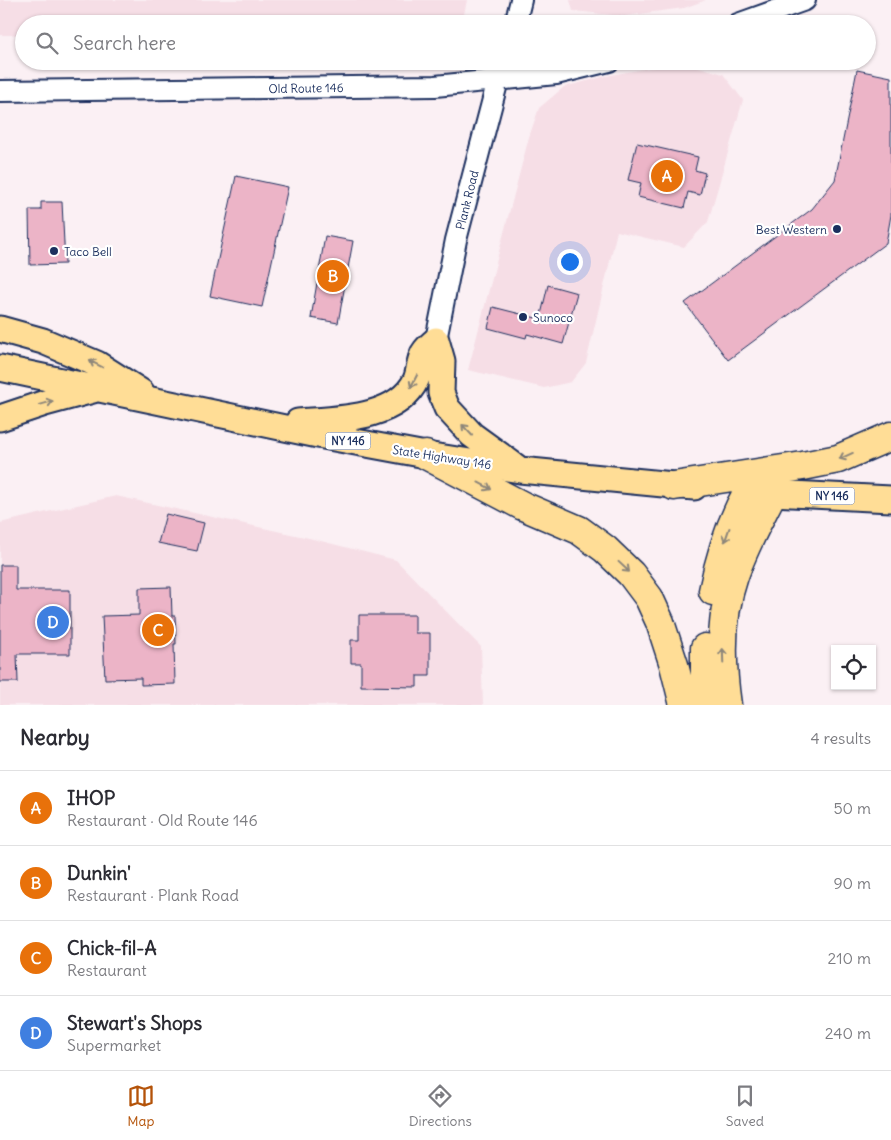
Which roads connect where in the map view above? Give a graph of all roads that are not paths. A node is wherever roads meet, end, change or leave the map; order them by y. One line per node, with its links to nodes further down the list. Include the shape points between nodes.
1 (521, 0): 3 (street)
2 (805, 0): 4 (street)
3 (517, 15)
4 (763, 15)
5 (500, 70): 7 (street, Plank Road)
6 (573, 70): 7 (street, Old Route 146)
7 (497, 81): 8 (street, Old Route 146, via 435,86); 10 (street, Plank Road, via 456,240)
8 (0, 91)
9 (0, 328): 13 (main road, one-way to 9, via 97,364 43,341)
10 (436, 340): 15 (main road, one-way to 15, via 424,352 416,380 394,405 351,418); 18 (main road, one-way to 10, via 472,435 447,408 441,393 442,361)
11 (0, 368): 12 (main road, State Highway 146 / NY 146)
12 (97, 389): 13 (main road, State Highway 146 / NY 146); 14 (main road, one-way to 12)
13 (152, 399): 15 (main road, State Highway 146 / NY 146)
14 (0, 418)
15 (270, 424): 17 (main road, State Highway 146 / NY 146)
16 (891, 436): 19 (highway, one-way to 19, via 838,459)
17 (426, 455): 18 (main road, State Highway 146 / NY 146); 22 (highway, one-way to 22, via 524,506 579,530 631,574 649,598 660,622)
18 (520, 470): 19 (main road, State Highway 146 / NY 146)
19 (674, 486): 20 (main road, State Highway 146 / NY 146)
20 (761, 492): 21 (main road, State Highway 146 / NY 146); 23 (highway, one-way to 23, via 735,516 726,540 710,607 705,646); 24 (highway, one-way to 20, via 723,644 726,609)
21 (891, 499)
22 (684, 705)
23 (707, 705)
24 (727, 705)

